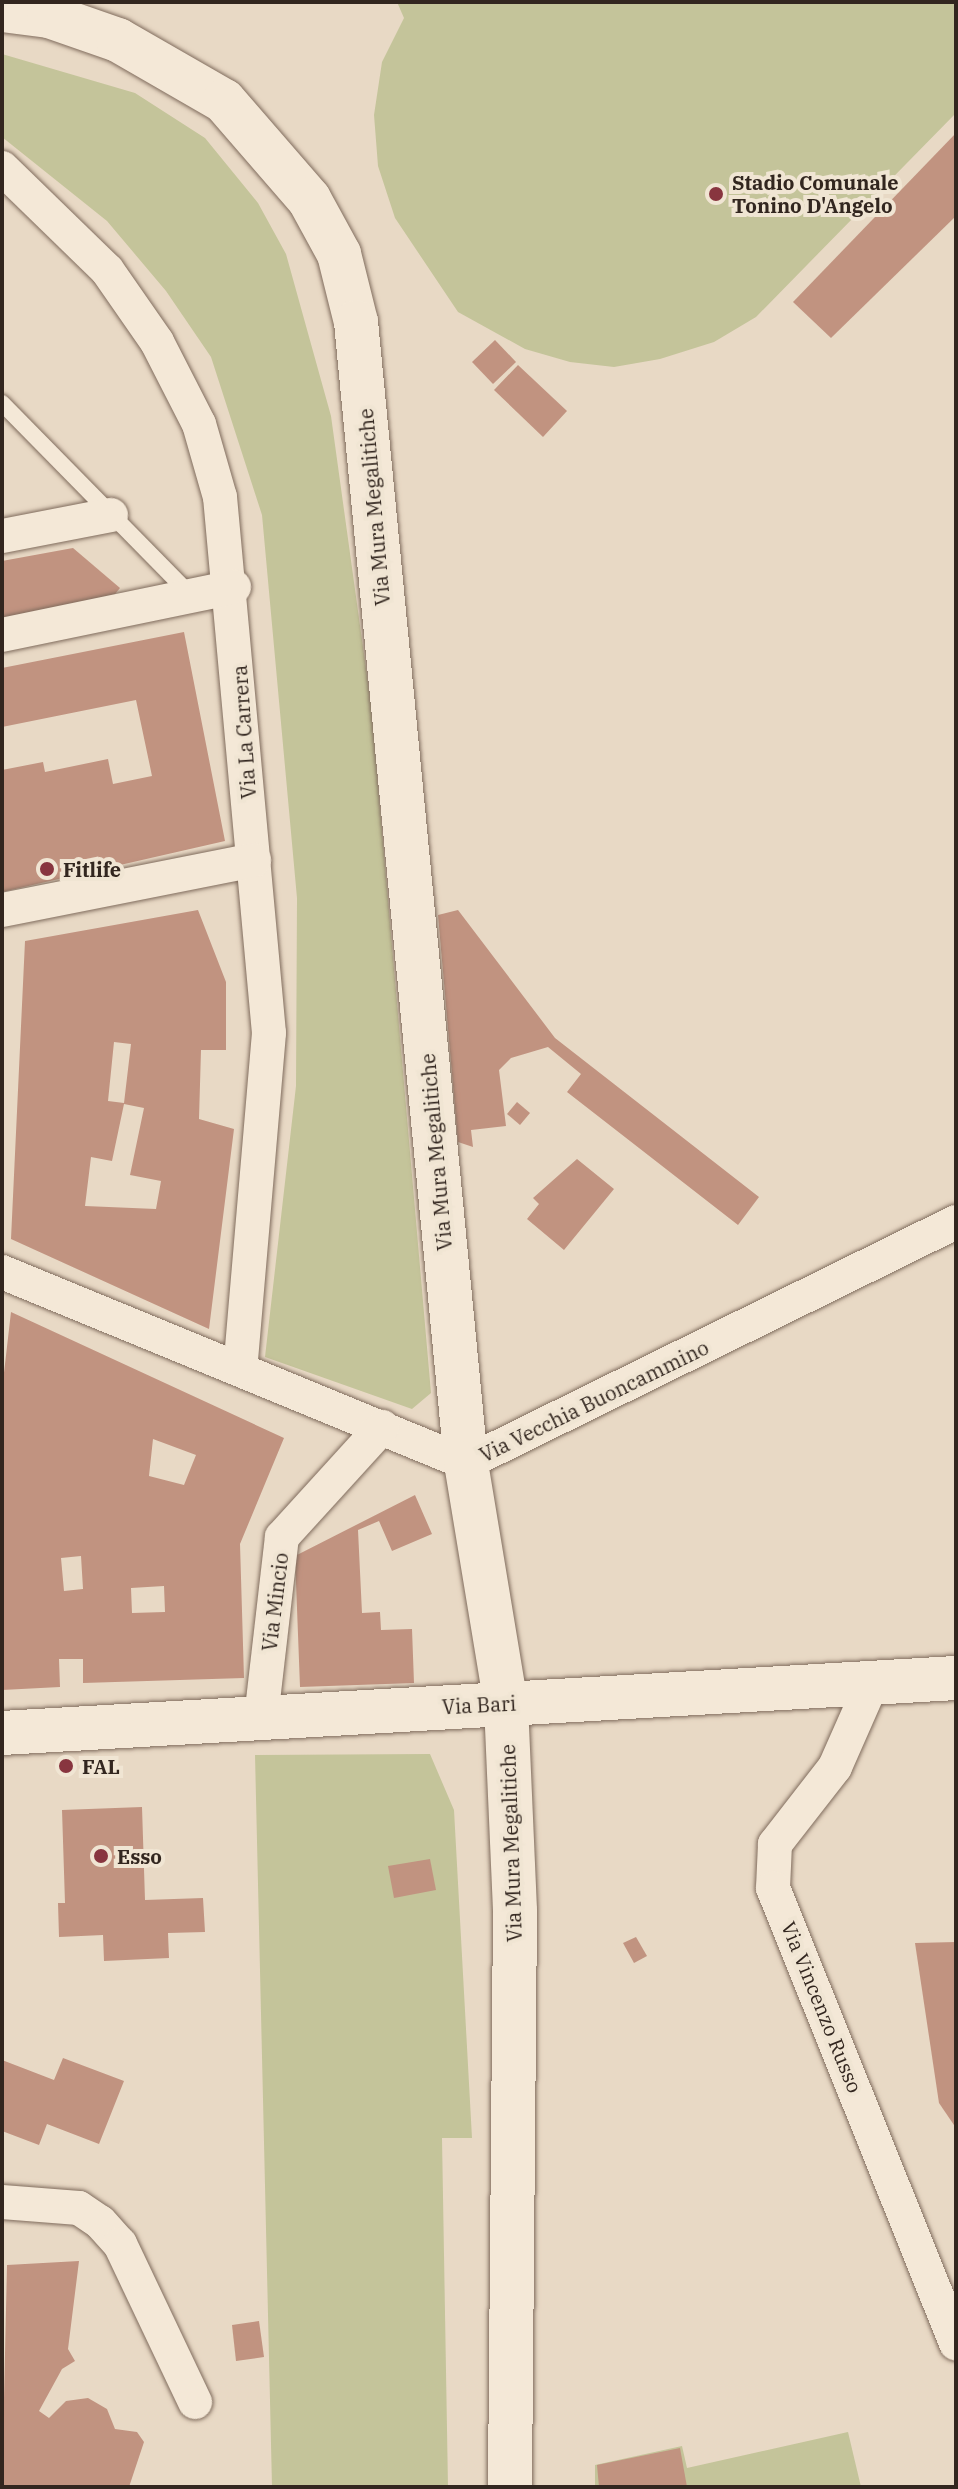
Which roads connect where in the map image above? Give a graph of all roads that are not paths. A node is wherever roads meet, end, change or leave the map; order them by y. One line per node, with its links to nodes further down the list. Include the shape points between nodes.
1 (2, 10): 15 (main road, Via Mura Megalitiche, via 49,16 118,40 224,101 268,143 339,254 356,322)
2 (2, 168): 6 (street, Via La Carrera, via 107,270 157,342 199,424 220,497)
3 (2, 403): 4 (lane)
4 (111, 515): 5 (street); 7 (lane)
5 (2, 536)
6 (234, 587): 7 (street); 9 (street, Via La Carrera)
7 (191, 595): 8 (street)
8 (2, 635)
9 (254, 860): 10 (street); 13 (street, Via La Carrera, via 269,1033)
10 (2, 910)
11 (956, 1222): 15 (street, Via Vecchia Buoncammino)
12 (2, 1272): 13 (street, Via Vecchia Buoncammino)
13 (240, 1368): 14 (street, Via Vecchia Buoncammino)
14 (382, 1427): 15 (street, Via Vecchia Buoncammino); 19 (street, Via Mincio, via 282,1537)
15 (466, 1463): 18 (main road, Via Mura Megalitiche)
16 (956, 1678): 17 (main road, Via Bari)
17 (872, 1683): 18 (main road, Via Bari); 22 (street, Via Vincenzo Russo, via 835,1767 775,1844 773,1888)
18 (506, 1704): 19 (main road, Via Bari); 24 (main road, Via Mura Megalitiche, via 515,1911)
19 (261, 1718): 20 (main road, Via Bari)
20 (2, 1733)
21 (2, 2202): 23 (street, via 79,2208 100,2222 120,2244)
22 (956, 2344)
23 (195, 2402)
24 (510, 2487)

